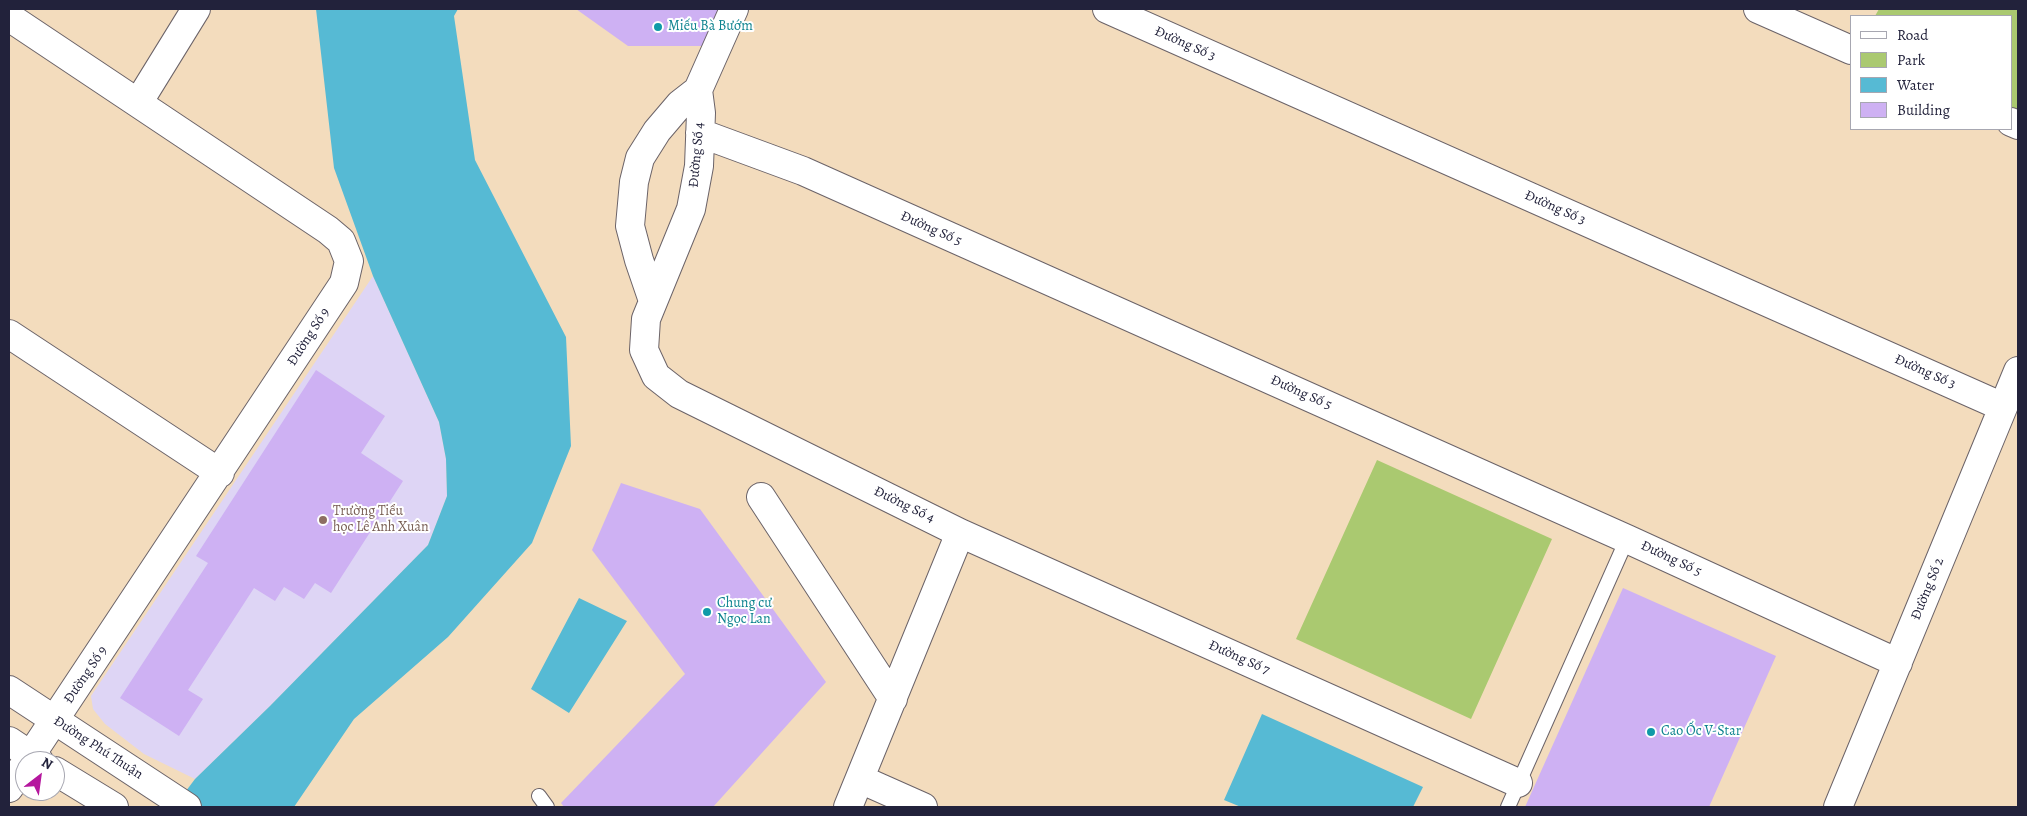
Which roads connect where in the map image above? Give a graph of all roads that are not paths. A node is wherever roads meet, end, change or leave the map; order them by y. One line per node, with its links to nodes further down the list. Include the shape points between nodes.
1 (196, 9): 8 (street)
2 (734, 9): 7 (street, Đường Số 4)
3 (1107, 9): 13 (street, Đường Số 3)
4 (1758, 9): 6 (street)
5 (9, 16): 8 (street, Đường Số 9)
6 (1850, 50)
7 (698, 90): 9 (street, Đường Số 4); 10 (street, Đường Số 4, via 680,104 657,132 640,158 634,182 630,226)
8 (138, 103): 14 (street, Đường Số 9, via 328,230 341,241 349,261 344,283)
9 (700, 133): 10 (street, Đường Số 4, via 699,166 691,209); 17 (street, Đường Số 5, via 803,171)
10 (653, 301): 16 (street, Đường Số 4, via 646,319 644,350 656,376 679,394)
11 (9, 334): 14 (street)
12 (2018, 371): 13 (street, Đường Số 2)
13 (2004, 407): 18 (street, Đường Số 2)
14 (220, 472): 21 (street, Đường Số 9)
15 (761, 496): 20 (street)
16 (960, 533): 20 (street); 27 (street, Đường Số 7)
17 (1627, 539): 18 (street, Đường Số 5); 27 (lane)
18 (1898, 663): 32 (street, Đường Số 2)
19 (9, 690): 21 (street, Đường Phú Thuận)
20 (893, 699): 26 (street)
21 (55, 721): 24 (street, Đường Số 9); 29 (street, Đường Phú Thuận)
22 (9, 741): 23 (street)
23 (21, 751)
24 (37, 751)
25 (65, 777): 28 (street)
26 (860, 779): 30 (street); 31 (street)
27 (1513, 795)
28 (114, 807)
29 (187, 807)
30 (848, 807)
31 (923, 807)
32 (1838, 807)

